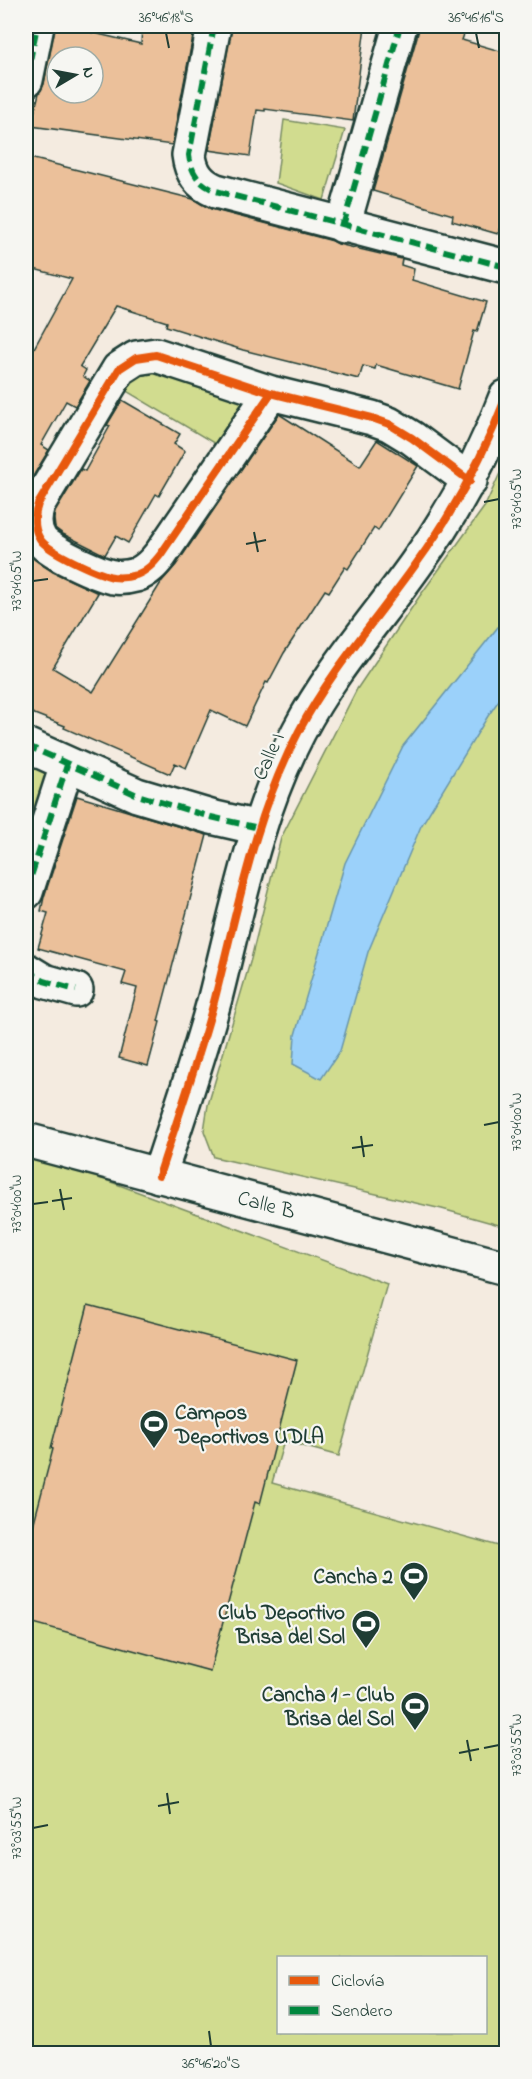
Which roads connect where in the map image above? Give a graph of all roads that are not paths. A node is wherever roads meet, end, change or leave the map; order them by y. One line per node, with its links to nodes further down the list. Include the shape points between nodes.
1 (37, 26): 4 (street)
2 (214, 26): 5 (street, via 189,155 194,174 216,191)
3 (400, 26): 5 (street)
4 (26, 80)
5 (343, 226): 6 (street)
6 (507, 267)
7 (271, 393): 7 (street, via 156,355 127,363 113,377 38,504 34,521 39,538 52,551 115,577 146,569 161,554); 9 (street, via 389,424)
8 (507, 397): 9 (street, Calle I)
9 (470, 481): 12 (street, Calle I, via 416,564 324,687 283,763)
10 (26, 745): 11 (street)
11 (67, 765): 12 (street, via 137,795); 13 (street)
12 (259, 828): 17 (street, Calle I, via 210,1016)
13 (26, 892)
14 (26, 970): 15 (street, via 44,981)
15 (76, 990)
16 (26, 1140): 17 (street, Calle B)
17 (159, 1176): 18 (street, Calle B)
18 (507, 1268)

